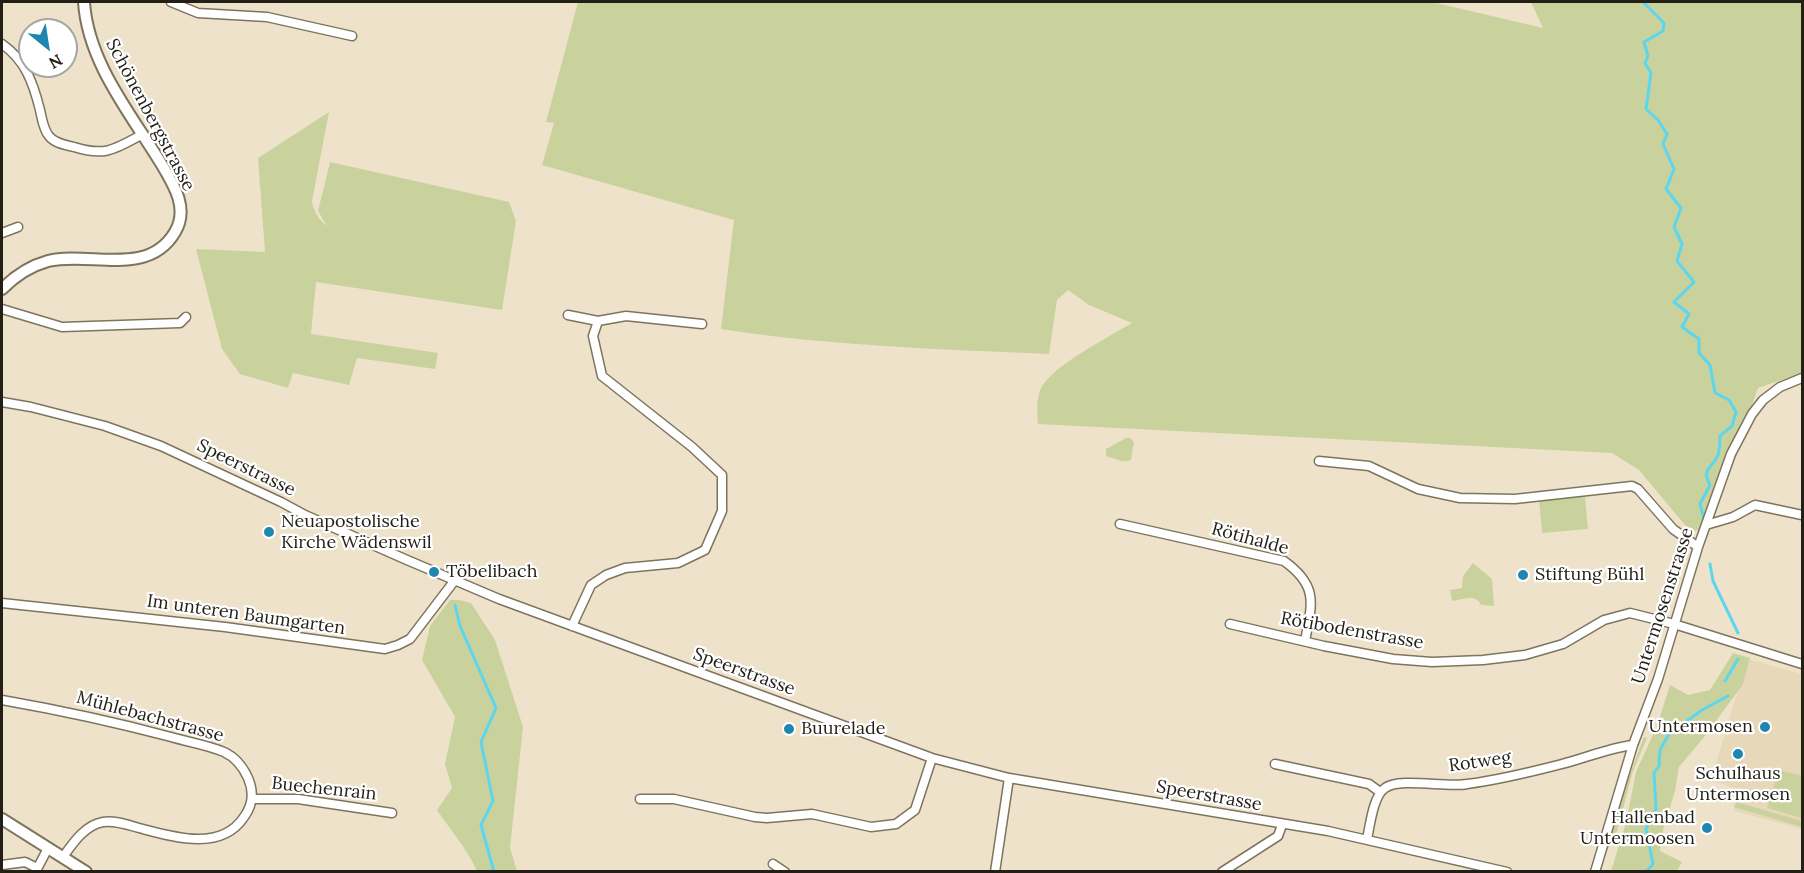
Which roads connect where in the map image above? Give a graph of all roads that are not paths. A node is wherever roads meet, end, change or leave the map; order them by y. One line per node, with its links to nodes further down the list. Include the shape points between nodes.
1 (84, 2): 5 (street, Schönenbergstrasse, via 94,49)
2 (171, 2): 3 (street, via 198,13 267,17)
3 (352, 36)
4 (2, 44): 5 (street, via 22,61 44,128 57,142 97,153)
5 (143, 134): 8 (street, Schönenbergstrasse, via 178,196 180,220 169,241 141,258 50,261 30,268)
6 (18, 227): 7 (street)
7 (2, 233)
8 (2, 289)
9 (2, 309): 11 (street, via 62,327 180,324)
10 (568, 315): 12 (street)
11 (186, 317)
12 (598, 321): 13 (street, via 626,316); 25 (street, via 593,336 602,376 722,475 722,511 705,550 678,563 625,568 591,585)
13 (702, 324)
14 (1803, 378): 19 (street, Untermosenstrasse, via 1769,394 1752,414 1731,454)
15 (2, 402): 21 (street, Speerstrasse, via 105,426 161,446 305,515)
16 (1319, 460): 20 (street, via 1369,466 1418,489 1460,498 1515,499 1632,486 1673,529)
17 (1803, 515): 19 (street, via 1755,505)
18 (1120, 524): 26 (street, Rötihalde, via 1284,561 1310,587 1312,605)
19 (1706, 525): 20 (street, Untermosenstrasse)
20 (1698, 547): 24 (street, Untermosenstrasse)
21 (455, 580): 22 (street, Im unteren Baumgarten, via 410,639 385,649); 25 (street, Speerstrasse)
22 (2, 603)
23 (1230, 624): 26 (street, Rötibodenstrasse)
24 (1674, 624): 26 (street, Rötibodenstrasse, via 1630,613 1604,620 1563,644 1525,655 1484,660 1432,662 1393,658); 27 (street, Rötibodenstrasse); 29 (street, Untermosenstrasse)
25 (572, 626): 30 (street, Speerstrasse)
26 (1305, 641)
27 (1803, 664)
28 (2, 700): 34 (street, Mühlebachstrasse, via 142,729 224,752 244,769)
29 (1633, 745): 33 (street, Rotweg, via 1464,785 1401,783); 50 (street, Untermosenstrasse)
30 (932, 758): 32 (street, Speerstrasse); 35 (street, via 915,810 896,824 871,826 812,814 755,817 674,799)
31 (1275, 764): 33 (street, via 1369,784)
32 (1009, 778): 38 (street, Speerstrasse); 48 (street)
33 (1380, 792): 39 (street)
34 (252, 799): 36 (street, Buechenrain, via 298,799); 41 (street, via 237,826 214,838 103,822 86,830)
35 (640, 799)
36 (392, 813)
37 (2, 819): 40 (street)
38 (1282, 825): 39 (street, Speerstrasse); 45 (street, via 1278,837)
39 (1367, 839): 49 (street, Speerstrasse)
40 (48, 848): 41 (street); 44 (street)
41 (63, 857): 46 (street)
42 (773, 864): 47 (street)
43 (2, 865): 44 (street, via 25,862)
44 (36, 870)
45 (1229, 870)
46 (86, 872)
47 (785, 872)
48 (995, 872)
49 (1507, 872)
50 (1595, 872)

